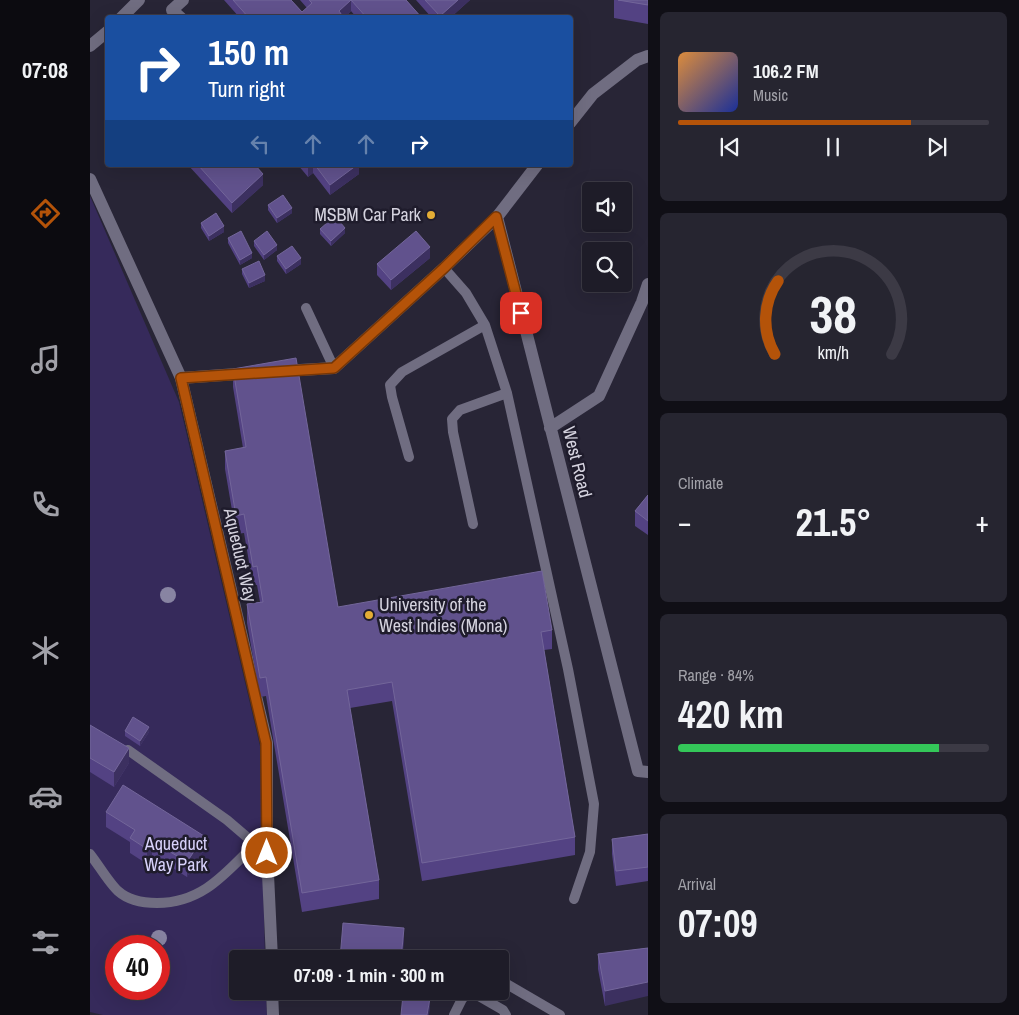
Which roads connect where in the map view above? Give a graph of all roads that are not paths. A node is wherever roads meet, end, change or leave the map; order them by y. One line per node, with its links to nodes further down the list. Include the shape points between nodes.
1 (140, 0): 3 (street)
2 (183, 0): 4 (street, via 172,10)
3 (124, 15)
4 (178, 15)
5 (105, 34): 6 (street)
6 (90, 46)
7 (648, 56): 8 (street, via 637,60 593,94)
8 (573, 119)
9 (535, 167): 11 (street)
10 (90, 179): 17 (street, Aqueduct Way)
11 (496, 217): 12 (street); 19 (street, West Road)
12 (444, 268): 15 (lane, via 466,293); 16 (street)
13 (648, 284): 19 (street, via 599,396)
14 (306, 308): 16 (lane)
15 (484, 325): 18 (lane); 20 (lane, via 402,372 390,385)
16 (334, 368): 17 (street)
17 (181, 378): 25 (street, Aqueduct Way, via 266,743)
18 (507, 393): 21 (lane, via 460,410 452,420); 27 (lane, via 568,669 594,804 590,852)
19 (550, 428): 23 (street, West Road, via 638,771)
20 (409, 456)
21 (472, 524)
22 (128, 750): 24 (lane, via 227,820)
23 (648, 772)
24 (255, 844): 25 (lane); 26 (lane, via 221,878 196,896 171,903 143,904 118,891)
25 (267, 853): 28 (street, Aqueduct Way)
26 (90, 854)
27 (574, 899)
28 (272, 950)
29 (509, 985): 34 (lane)
30 (272, 1000): 31 (street)
31 (273, 1015)
32 (454, 1015): 33 (lane, via 470,991)
33 (506, 1015)
34 (560, 1015)

